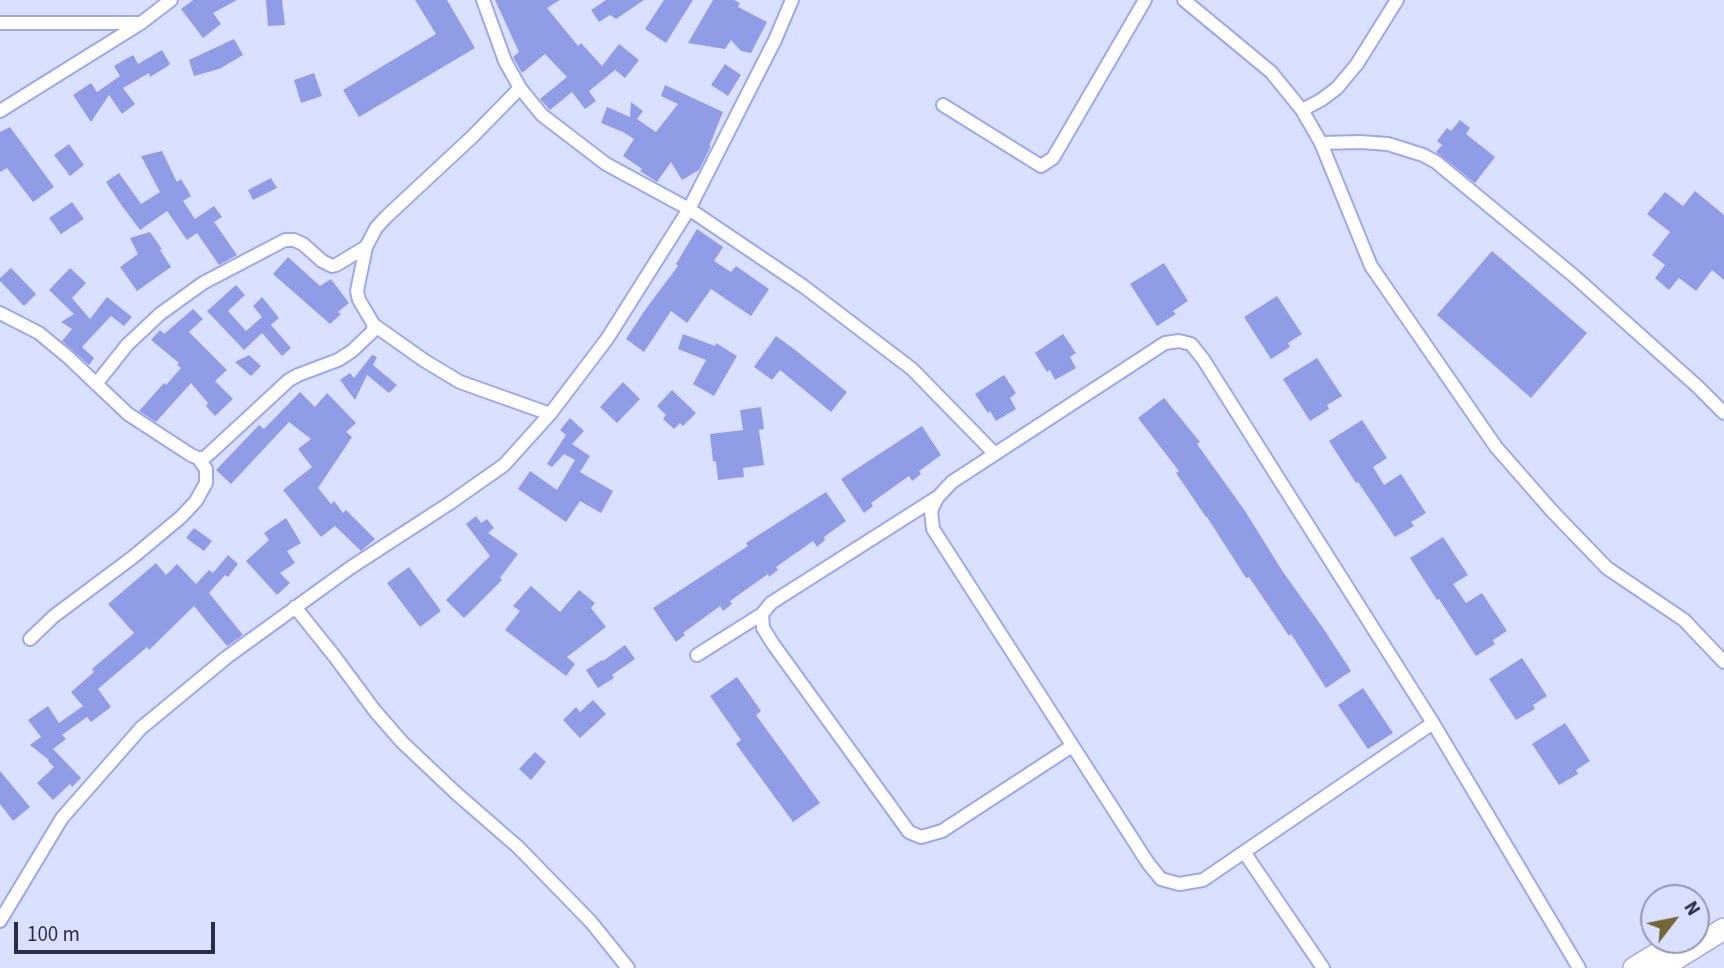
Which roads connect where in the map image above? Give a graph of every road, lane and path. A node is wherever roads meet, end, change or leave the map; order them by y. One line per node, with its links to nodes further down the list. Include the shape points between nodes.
1 (171, 0): 8 (street)
2 (483, 0): 9 (street)
3 (792, 0): 14 (street)
4 (1145, 0): 10 (street, via 1053,158 1041,166)
5 (1184, 0): 11 (street, via 1271,72)
6 (1397, 0): 11 (street, via 1337,88)
7 (0, 23): 8 (street)
8 (141, 23): 12 (street)
9 (520, 88): 14 (street, via 542,115 606,164); 15 (street, via 386,217)
10 (943, 105)
11 (1302, 110): 13 (street)
12 (0, 111)
13 (1321, 144): 20 (street, via 1388,144 1436,162 1574,276); 28 (street, via 1371,266 1496,447 1607,568 1684,620)
14 (689, 209): 19 (street, via 607,339); 21 (street, via 803,286 912,369)
15 (366, 247): 17 (street, via 357,290); 18 (street, via 332,266 303,244 285,240 203,283 160,314)
16 (0, 313): 18 (street, via 39,334)
17 (374, 325): 19 (street, via 460,382); 22 (street, via 352,351 289,380 210,453)
18 (96, 384): 22 (street, via 128,414)
19 (550, 414): 24 (street, via 504,465)
20 (1724, 414)
21 (995, 454): 23 (street, via 952,482); 29 (street, via 1165,343 1191,344)
22 (198, 458): 26 (street, via 206,469 206,483 196,501)
23 (937, 498): 25 (street, via 771,603); 30 (street, via 931,511 933,529)
24 (295, 607): 32 (street, via 141,728 62,818); 35 (street, via 402,742 518,847 591,922)
25 (762, 614): 27 (street); 30 (street, via 763,628 773,644 909,832 921,837 942,831)
26 (30, 639)
27 (697, 655)
28 (1724, 662)
29 (1433, 723): 31 (street); 37 (street)
30 (1072, 746): 31 (street, via 1161,879 1179,884 1203,880)
31 (1244, 852): 36 (street)
32 (0, 920)
33 (1724, 929): 39 (highway)
34 (1657, 954): 38 (highway)
35 (628, 968)
36 (1323, 968)
37 (1579, 968)
38 (1634, 968)
39 (1661, 968)

